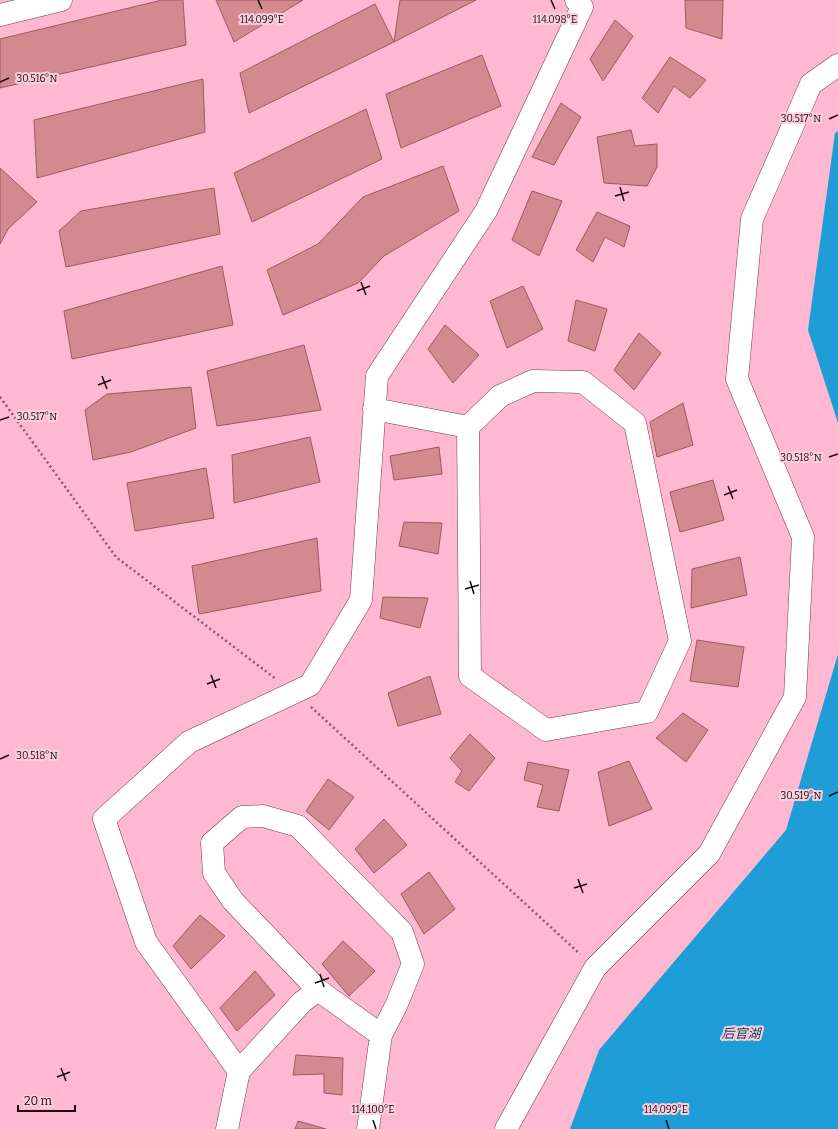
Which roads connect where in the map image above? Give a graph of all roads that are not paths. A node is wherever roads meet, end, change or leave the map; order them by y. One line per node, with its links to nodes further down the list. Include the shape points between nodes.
1 (61, 0): 3 (street)
2 (576, 0): 5 (street, via 582,7 486,211 376,376)
3 (0, 16)
4 (838, 65): 12 (street, via 810,84 752,219 737,379 803,537 795,697 709,854 595,968)
5 (374, 409): 6 (street); 9 (street, via 361,600 310,685 189,742 104,819 146,942)
6 (468, 427): 6 (street, via 470,676 546,730 646,712 680,641 635,423 583,382 533,381 500,396)
7 (318, 990): 8 (street); 8 (street, via 233,901 214,873 212,843 242,817 264,816 298,826 402,932 413,964); 9 (street, via 302,1002)
8 (381, 1035): 11 (street)
9 (239, 1070): 10 (street)
10 (227, 1129)
11 (368, 1129)
12 (506, 1129)

